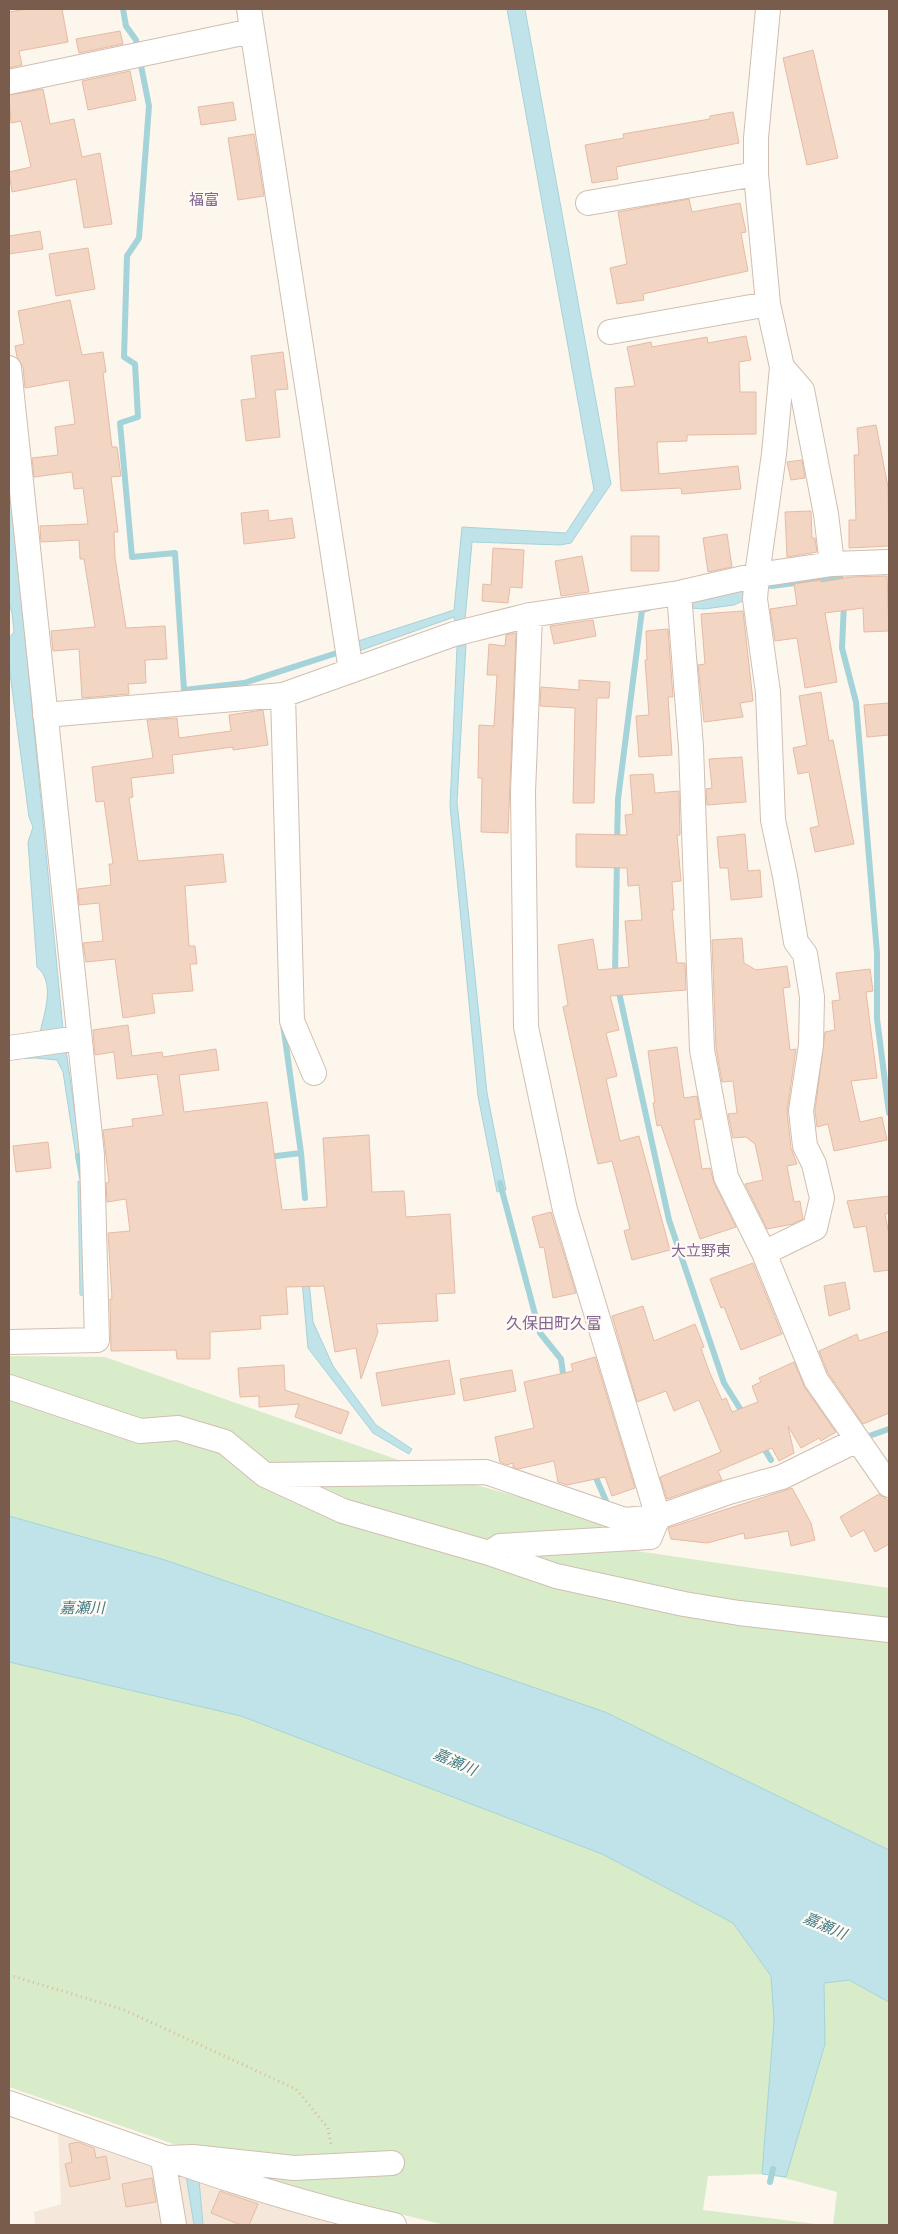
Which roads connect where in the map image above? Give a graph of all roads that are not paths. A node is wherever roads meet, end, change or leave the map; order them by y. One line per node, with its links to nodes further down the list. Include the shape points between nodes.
1 (768, 9): 4 (street, via 756,138)
2 (250, 20): 3 (street); 16 (street)
3 (9, 82)
4 (756, 174): 5 (street); 6 (street)
5 (588, 203)
6 (768, 304): 7 (street); 8 (street)
7 (610, 332)
8 (782, 367): 12 (street, via 802,390 826,514); 13 (street)
9 (9, 368): 10 (street)
10 (12, 441): 18 (street)
11 (889, 562): 12 (street)
12 (832, 564): 13 (street)
13 (757, 575): 14 (street); 22 (street, via 755,599 768,692 773,820 796,942 805,954 812,997 811,1045 801,1110 805,1146 814,1164 822,1198 815,1228)
14 (680, 603): 15 (street); 22 (street, via 691,747 702,1050 726,1177)
15 (530, 615): 16 (street); 28 (street, via 523,792 526,1028 565,1210)
16 (349, 658): 17 (street)
17 (283, 695): 18 (street); 21 (street, via 292,1021)
18 (45, 715): 19 (street)
19 (66, 1040): 20 (street); 23 (street, via 92,1155 97,1340)
20 (9, 1048)
21 (314, 1073)
22 (764, 1254): 25 (street, via 816,1380)
23 (9, 1342)
24 (9, 1387): 26 (street, via 140,1430 178,1428 225,1442)
25 (858, 1440): 27 (street); 28 (street, via 782,1477)
26 (265, 1475): 28 (street, via 486,1472 625,1520); 29 (street, via 343,1511)
27 (889, 1485)
28 (658, 1517): 29 (street, via 650,1537 500,1546)
29 (489, 1553): 30 (street, via 556,1576 684,1604)
30 (889, 1630)
31 (9, 2103): 32 (street)
32 (167, 2158): 33 (street, via 193,2157 294,2168); 34 (street, via 164,2165); 35 (street, via 332,2211)
33 (392, 2163)
34 (174, 2225)
35 (394, 2225)

